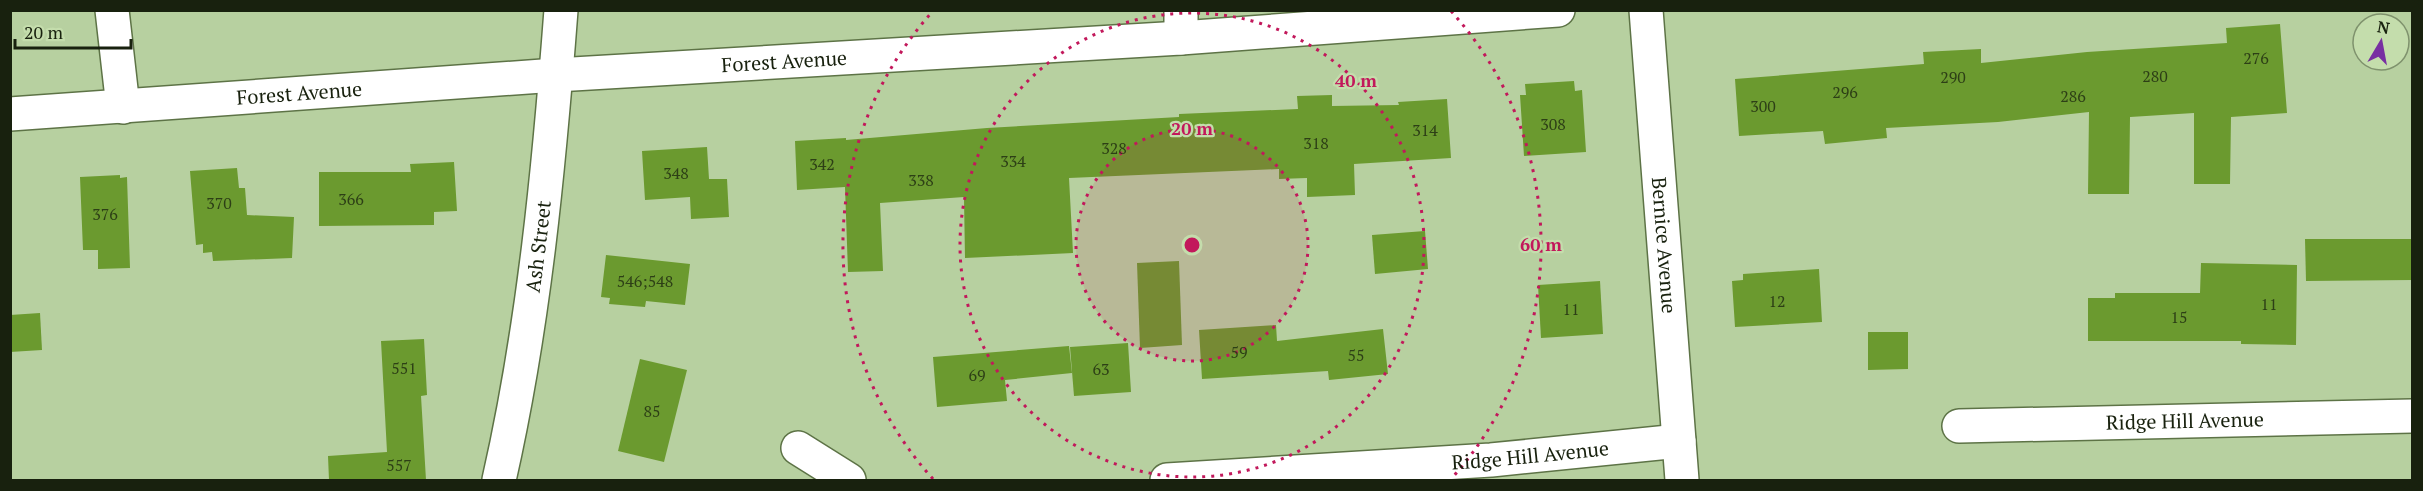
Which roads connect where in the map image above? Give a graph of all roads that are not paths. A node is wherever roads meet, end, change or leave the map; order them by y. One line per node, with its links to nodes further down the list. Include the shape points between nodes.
1 (112, 10): 7 (street)
2 (561, 10): 6 (street, Ash Street)
3 (1558, 10): 5 (street, Forest Avenue)
4 (1646, 10): 11 (street, Bernice Avenue)
5 (1181, 24): 6 (street, Forest Avenue)
6 (556, 75): 7 (street, Forest Avenue); 13 (street, Ash Street, via 531,312)
7 (123, 106): 8 (street, Forest Avenue)
8 (10, 114)
9 (2412, 416): 10 (street, Ridge Hill Avenue)
10 (1959, 426)
11 (1679, 441): 15 (street, Ridge Hill Avenue, via 1491,460); 16 (street, Bernice Avenue)
12 (798, 448): 14 (street)
13 (499, 480)
14 (849, 480)
15 (1167, 480)
16 (1682, 480)

